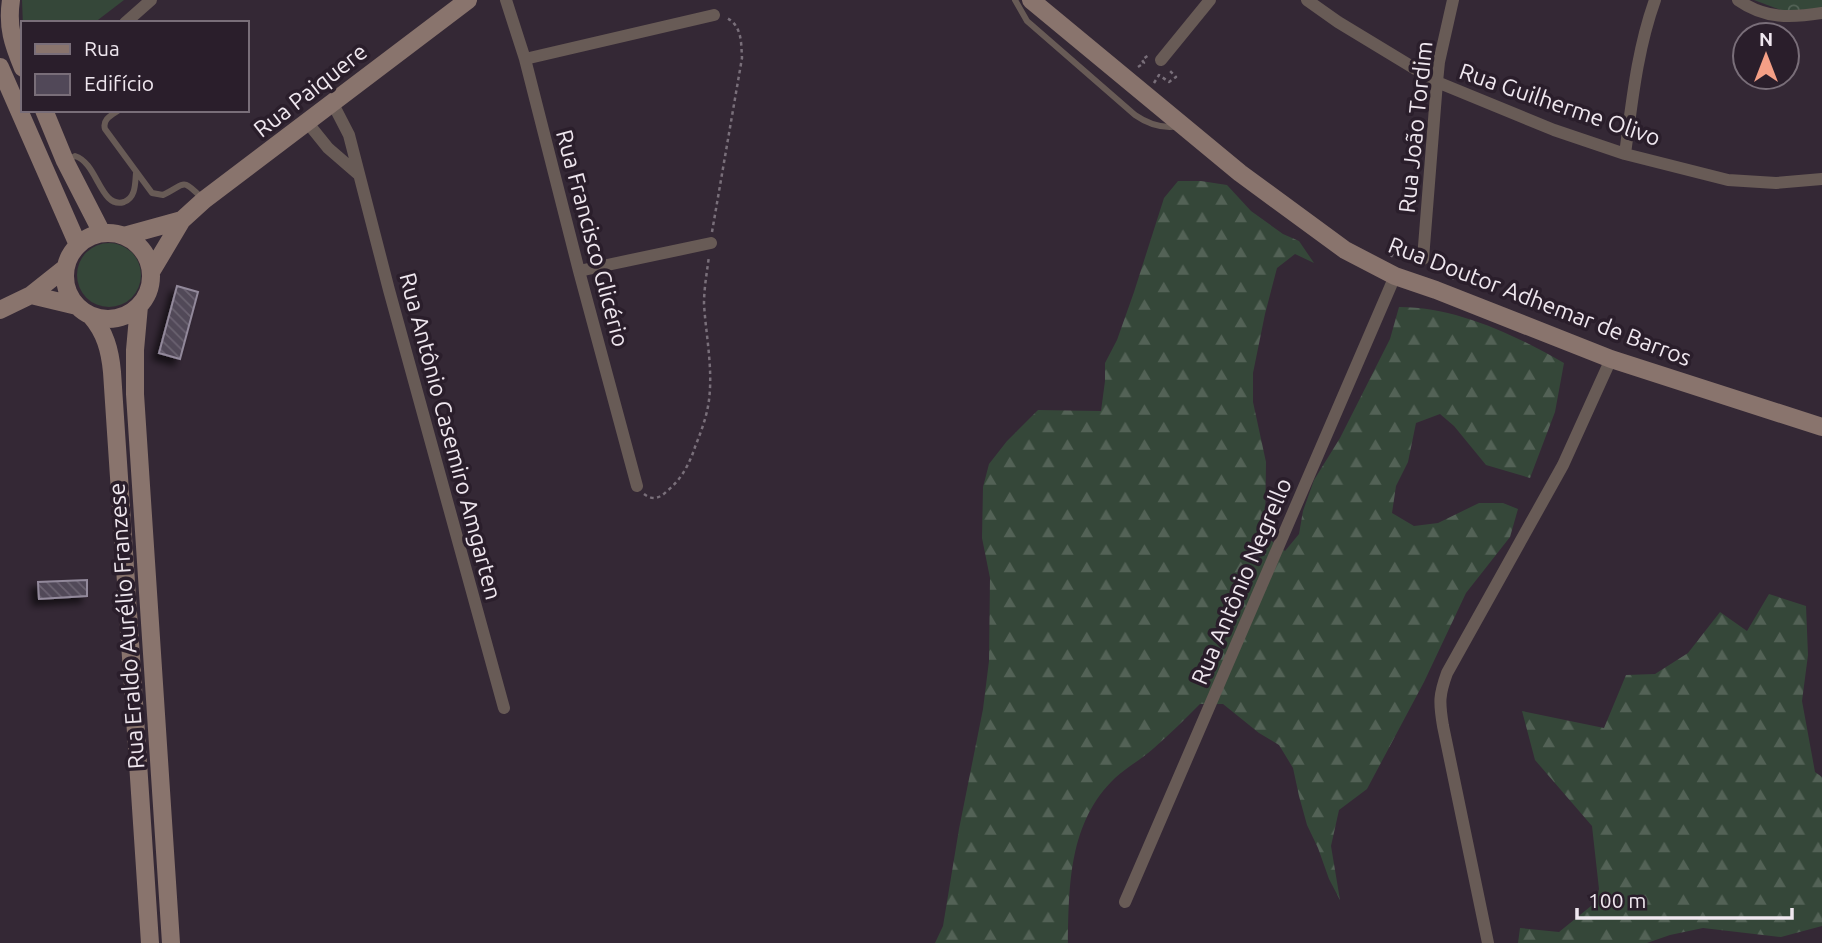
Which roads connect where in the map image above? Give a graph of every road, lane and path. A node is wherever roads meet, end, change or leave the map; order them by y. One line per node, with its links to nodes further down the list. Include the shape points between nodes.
1 (11, 0): 17 (main road, via 12,40)
2 (151, 0): 14 (street)
3 (468, 0): 22 (main road, Rua Paiquere)
4 (506, 0): 15 (street, Rua Francisco Glicério)
5 (1015, 0): 26 (lane, via 1027,21 1135,116 1158,126)
6 (1031, 0): 19 (main road, Rua Doutor Adhemar de Barros)
7 (1210, 0): 16 (street)
8 (1307, 0): 20 (street, Rua Guilherme Olivo)
9 (1453, 0): 20 (street, Rua João Tordim)
10 (1656, 0): 27 (street, via 1635,74)
11 (1738, 0): 12 (street, via 1771,15)
12 (1822, 13)
13 (714, 15): 15 (street); 36 (path, via 737,26 742,58)
14 (127, 21)
15 (525, 59): 40 (street, Rua Francisco Glicério)
16 (1161, 60): 19 (path, via 1149,53 1144,63); 21 (path, via 1176,77 1168,82 1158,75)
17 (21, 63)
18 (0, 67): 37 (main road)
19 (1124, 76): 21 (main road, Rua Doutor Adhemar de Barros)
20 (1437, 82): 27 (street, Rua Guilherme Olivo); 38 (street, Rua João Tordim)
21 (1147, 95): 26 (main road, Rua Doutor Adhemar de Barros)
22 (332, 102): 25 (main road, Rua Paiquere); 30 (street, Rua Antônio Casemiro Amgarten, via 349,135)
23 (45, 112): 28 (main road)
24 (117, 112): 29 (lane, via 103,125)
25 (307, 122): 30 (street, via 328,148); 32 (main road, Rua Paiquere)
26 (1183, 125): 42 (main road, Rua Doutor Adhemar de Barros, via 1345,250)
27 (1625, 154): 31 (street, Rua Guilherme Olivo, via 1728,180 1776,183)
28 (65, 161): 29 (lane, via 80,158 116,202 131,197); 34 (main road)
29 (136, 173): 32 (lane, via 155,195 182,184)
30 (359, 174): 50 (street, Rua Antônio Casemiro Amgarten)
31 (1822, 179)
32 (204, 201): 33 (main road, Rua Paiquere)
33 (182, 220): 35 (main road, Rua Paiquere); 41 (main road, Rua Paiquere)
34 (102, 233): 35 (main road); 37 (main road)
35 (124, 236): 41 (main road, via 143,250)
36 (711, 243): 40 (street); 49 (path, via 704,301 709,402 701,431 677,483 661,497 648,497)
37 (78, 245): 39 (main road)
38 (1423, 259): 42 (path, via 1395,250)
39 (65, 268): 43 (main road); 46 (main road, via 66,288)
40 (579, 271): 49 (street, Rua Francisco Glicério)
41 (151, 272): 44 (main road)
42 (1392, 274): 47 (main road, Rua Doutor Adhemar de Barros); 51 (street, Rua Antônio Negrello)
43 (31, 295): 45 (main road); 46 (main road)
44 (139, 306): 46 (main road, via 125,316 108,319); 53 (main road, Rua Eraldo Aurélio Franzese, via 135,394)
45 (0, 310)
46 (84, 311): 52 (main road, Rua Eraldo Aurélio Franzese, via 105,337 112,372)
47 (1611, 359): 48 (main road, Rua Doutor Adhemar de Barros); 54 (street, via 1563,466 1440,691 1443,726)
48 (1822, 427)
49 (637, 486)
50 (504, 708)
51 (1125, 902)
52 (150, 943)
53 (171, 943)
54 (1488, 943)

